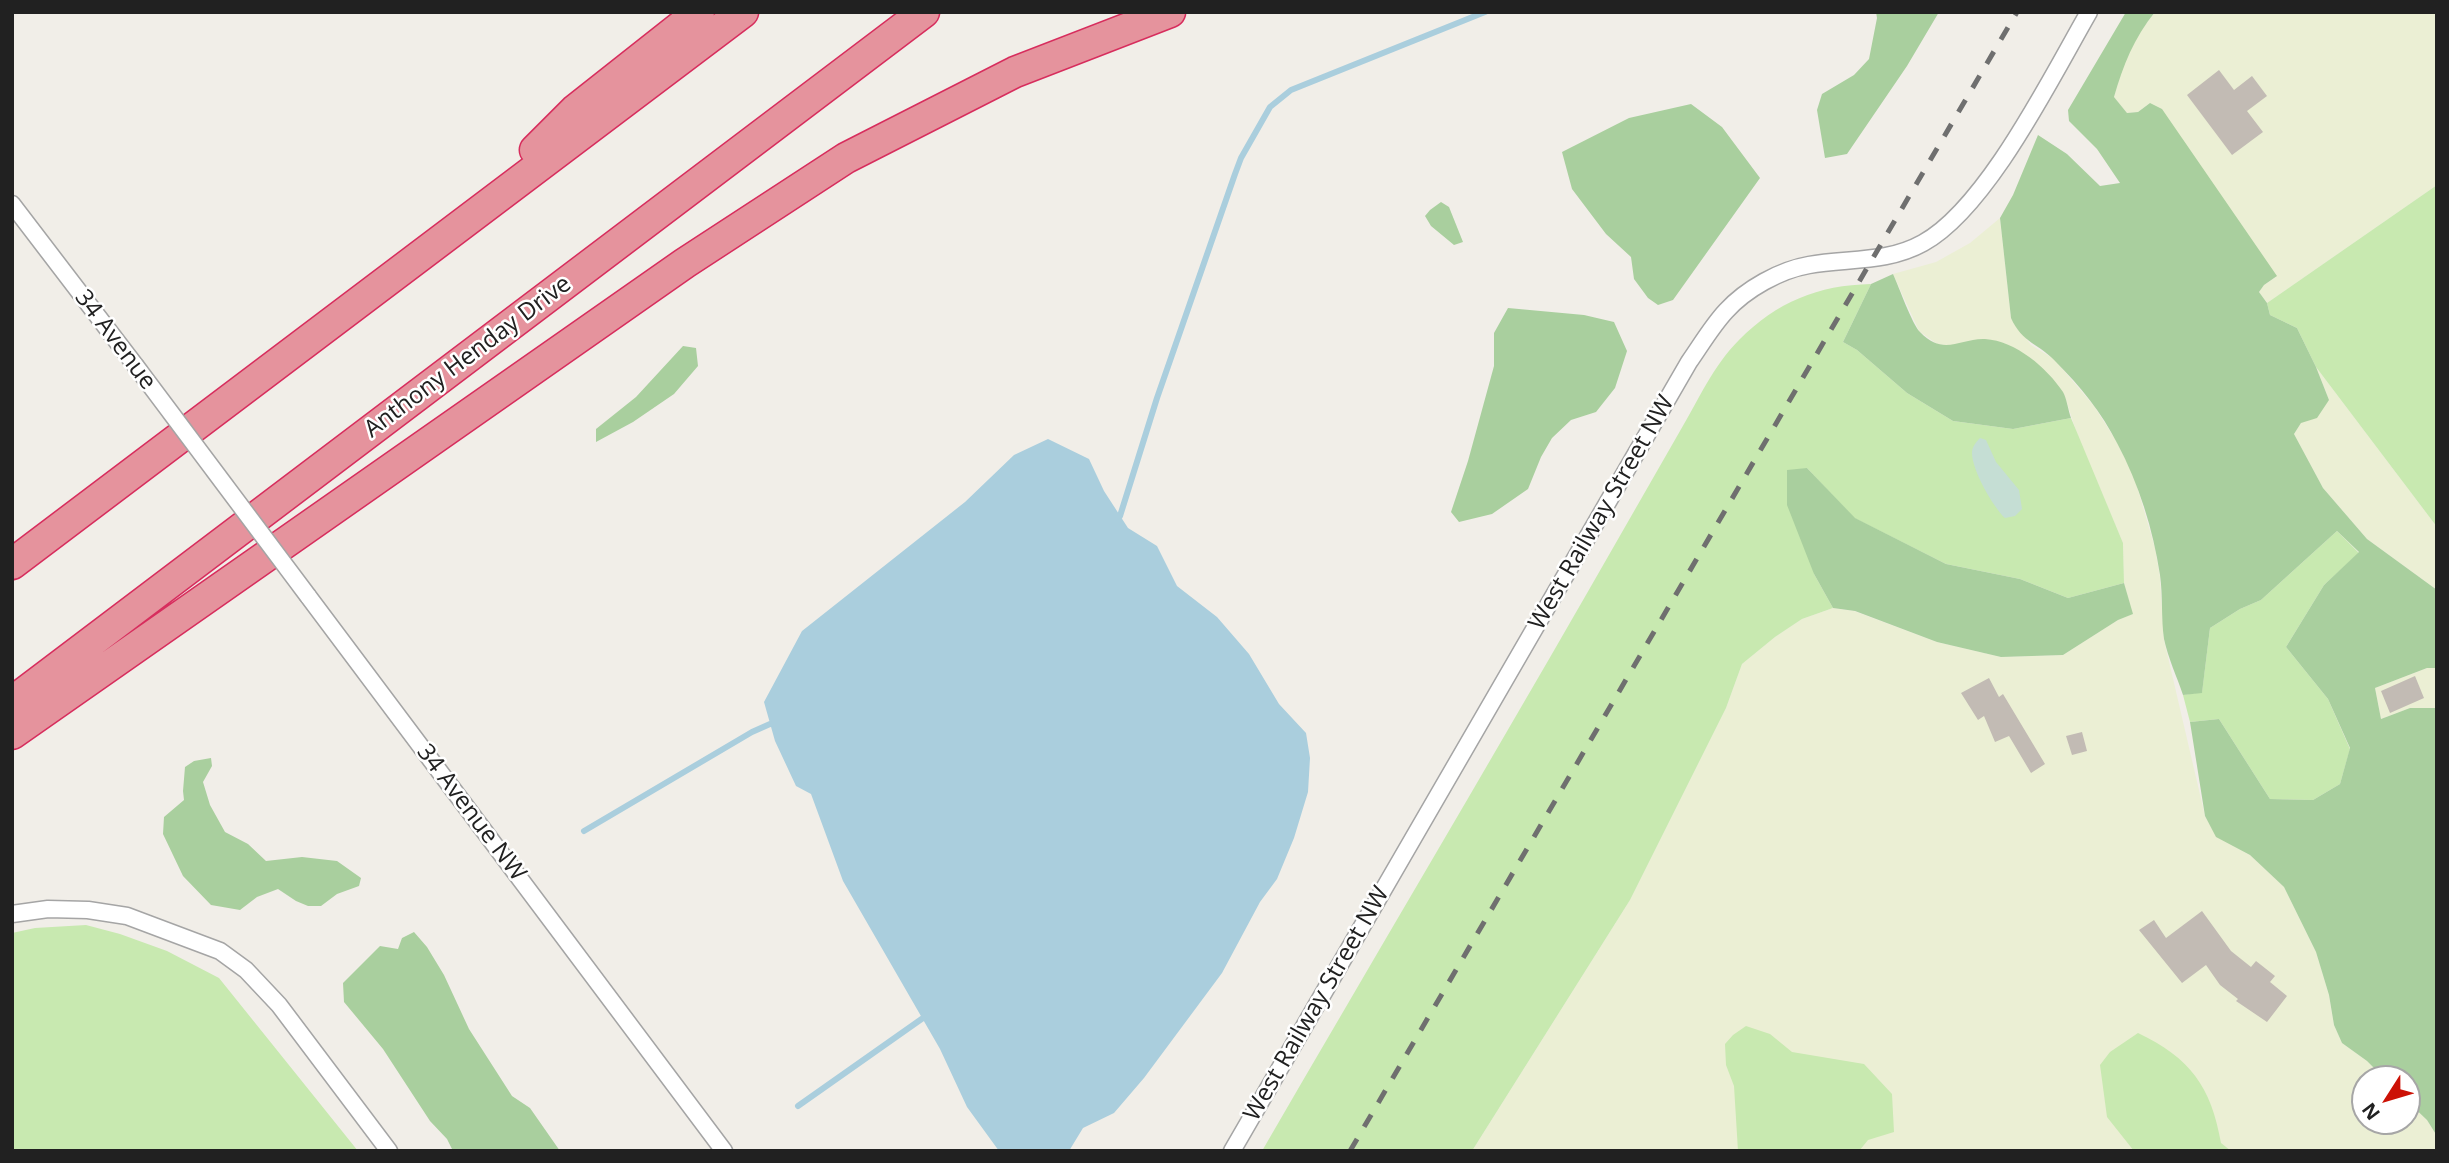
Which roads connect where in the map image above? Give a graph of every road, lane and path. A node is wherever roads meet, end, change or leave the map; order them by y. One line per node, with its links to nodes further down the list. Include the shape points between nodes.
1 (699, 12): 7 (highway, via 575,110)
2 (743, 12): 7 (highway)
3 (924, 12): 10 (highway, Anthony Henday Drive)
4 (1170, 12): 11 (highway, via 1015,72 846,158 674,271)
5 (2089, 12): 15 (street, West Railway Street NW, via 1988,178 1942,229 1923,243 1874,260 1808,265 1778,275 1725,311 1682,374)
6 (12, 204): 8 (street, 34 Avenue, bridge)
7 (450, 234): 9 (highway)
8 (217, 476): 14 (street, 34 Avenue NW, bridge)
9 (12, 564)
10 (12, 702)
11 (12, 734)
12 (12, 914): 13 (street, via 48,909 127,916 220,951 246,970 279,1005)
13 (389, 1151)
14 (724, 1151)
15 (1232, 1151)

